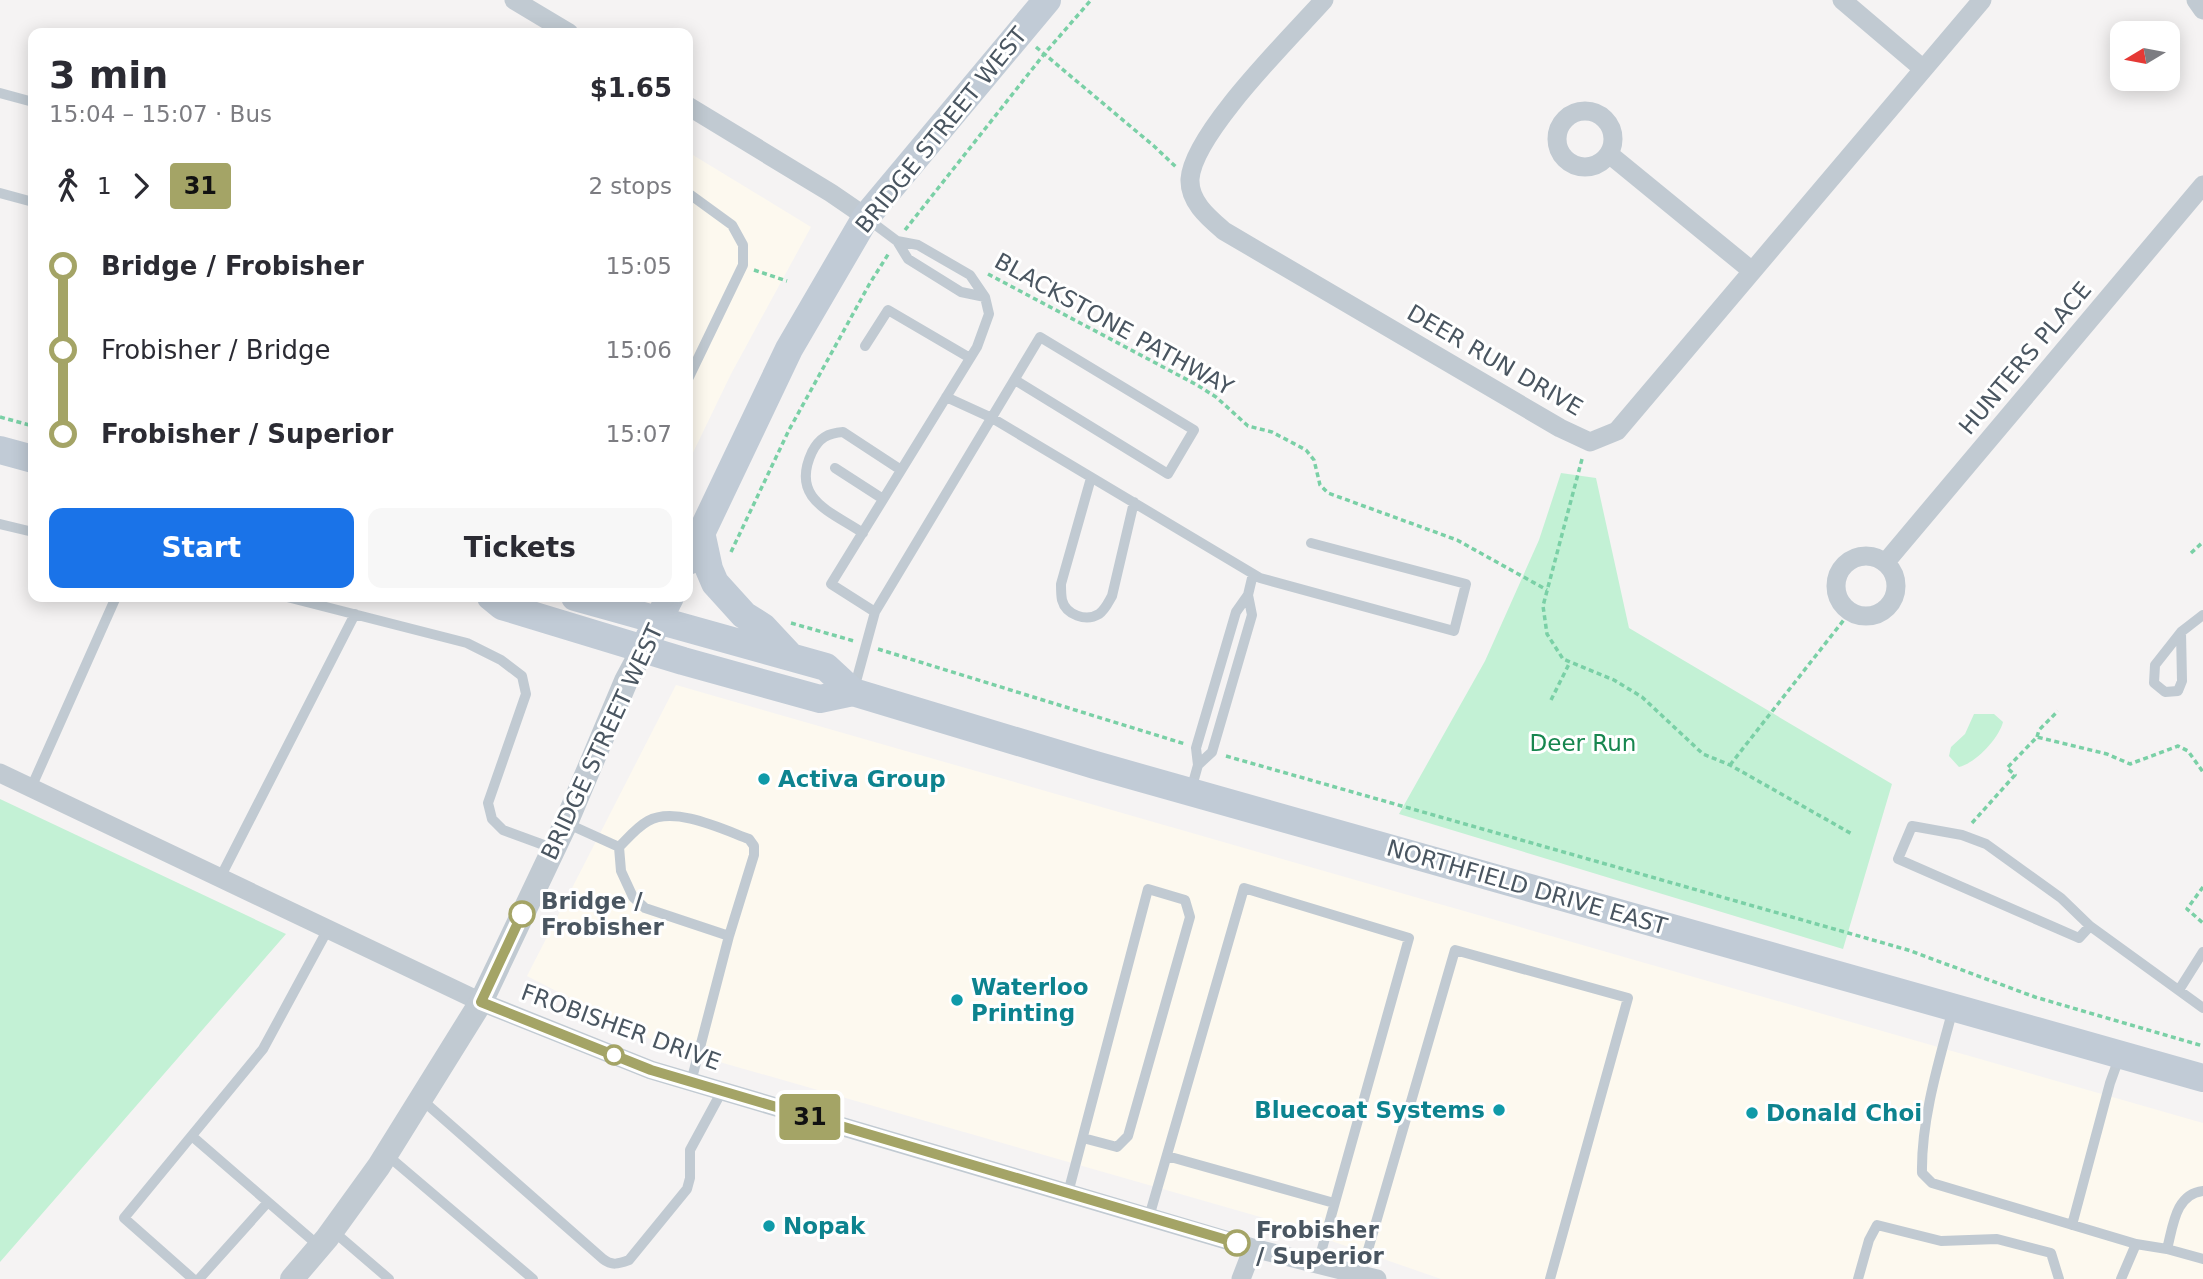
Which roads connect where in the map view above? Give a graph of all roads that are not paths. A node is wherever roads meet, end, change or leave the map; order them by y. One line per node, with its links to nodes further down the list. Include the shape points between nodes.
1 (514, 0): 8 (street)
2 (1047, 0): 18 (main road, BRIDGE STREET WEST)
3 (1324, 0): 20 (street, DEER RUN DRIVE, via 1222,115 1199,149 1190,181 1199,208 1224,231 1590,442 1617,431)
4 (1842, 0): 9 (street)
5 (1982, 0): 9 (street, DEER RUN DRIVE)
6 (2196, 0): 7 (street)
7 (2203, 10)
8 (556, 28)
9 (1922, 68): 20 (street, DEER RUN DRIVE)
10 (0, 93): 11 (lane)
11 (28, 101)
12 (693, 109): 18 (street)
13 (1609, 154): 20 (street)
14 (2203, 184): 41 (street, HUNTERS PLACE)
15 (0, 193): 17 (lane)
16 (693, 197): 24 (lane, via 732,225 743,245 743,265)
17 (28, 201)
18 (866, 217): 19 (lane); 37 (main road, BRIDGE STREET WEST, via 789,349)
19 (897, 241): 21 (lane, via 908,258 961,292); 21 (lane, via 918,245 970,275)
20 (1752, 271)
21 (985, 297): 23 (lane, via 989,314)
22 (865, 346): 23 (lane, via 888,310)
23 (970, 358): 26 (lane)
24 (693, 369)
25 (1015, 380): 25 (lane, via 1040,337 1194,429 1168,474); 27 (lane)
26 (946, 397): 27 (lane); 31 (lane)
27 (992, 418): 32 (lane); 49 (lane)
28 (0, 450): 29 (main road)
29 (28, 458)
30 (835, 468): 33 (lane)
31 (901, 470): 33 (lane); 38 (lane, via 843,432 822,437 814,447 804,475 807,491 813,500)
32 (1091, 478): 34 (lane); 34 (lane, via 1061,583 1062,601 1074,615 1097,616 1112,596)
33 (883, 499): 38 (lane)
34 (1134, 502): 42 (lane)
35 (0, 524): 36 (lane)
36 (28, 531)
37 (701, 531): 40 (main road, BRIDGE STREET WEST); 54 (main road, via 715,583)
38 (863, 533): 49 (lane, via 831,584)
39 (1311, 543): 42 (lane, via 1466,584 1454,631)
40 (693, 550)
41 (1885, 563): 41 (street, via 1859,557 1839,572 1837,596 1850,612 1870,616 1892,601 1894,577)
42 (1253, 574): 43 (lane)
43 (1248, 595): 56 (lane, via 1236,612 1196,748); 56 (lane, via 1252,615 1212,752)
44 (114, 602): 58 (lane)
45 (307, 602): 50 (lane)
46 (497, 602): 53 (main road, NORTHFIELD DRIVE EAST)
47 (612, 602): 48 (main road, NORTHFIELD DRIVE EAST)
48 (664, 609): 53 (main road, BRIDGE STREET WEST); 54 (main road, NORTHFIELD DRIVE EAST)
49 (875, 612): 55 (lane)
50 (355, 614): 62 (lane, via 467,643 522,676 526,694 488,803 492,819 503,830); 63 (lane)
51 (2203, 615): 52 (lane)
52 (2181, 632): 52 (lane, via 2155,665 2154,683 2165,692 2178,691 2182,681)
53 (643, 649): 55 (main road, NORTHFIELD DRIVE EAST, via 820,699); 60 (street, BRIDGE STREET WEST)
54 (791, 657): 55 (main road, NORTHFIELD DRIVE EAST, via 826,667)
55 (853, 692): 59 (main road, NORTHFIELD DRIVE EAST)
56 (1198, 765): 59 (lane)
57 (0, 773): 58 (street, FROBISHER DRIVE)
58 (31, 788): 63 (street, FROBISHER DRIVE)
59 (1190, 792): 70 (main road, NORTHFIELD DRIVE EAST)
60 (565, 823): 61 (lane); 62 (street, BRIDGE STREET WEST)
61 (619, 847): 66 (lane, via 621,871 633,897 645,908); 66 (lane, via 646,821 665,815 700,821 749,839 754,855)
62 (553, 849): 69 (street, BRIDGE STREET WEST)
63 (220, 878): 65 (street, FROBISHER DRIVE)
64 (2090, 926): 64 (lane, via 2061,898 1986,844 1912,825 1898,859 2079,937); 68 (lane)
65 (328, 929): 69 (street, FROBISHER DRIVE); 77 (lane, via 263,1049)
66 (729, 936): 74 (lane)
67 (2203, 952): 68 (lane)
68 (2179, 990): 71 (lane)
69 (481, 1002): 74 (street, FROBISHER DRIVE); 76 (street, BRIDGE STREET WEST)
70 (1953, 1007): 72 (main road, NORTHFIELD DRIVE EAST); 86 (lane, via 1928,1111 1922,1173 1931,1183)
71 (2203, 1008)
72 (2120, 1054): 73 (main road, NORTHFIELD DRIVE EAST); 86 (lane)
73 (2203, 1078)
74 (691, 1082): 75 (street, FROBISHER DRIVE)
75 (722, 1091): 76 (lane, via 690,1150 687,1189 629,1259 617,1264 603,1259); 82 (street, FROBISHER DRIVE)
76 (421, 1099): 79 (street, BRIDGE STREET WEST)
77 (193, 1137): 83 (lane); 94 (lane, via 124,1218)
78 (1083, 1138): 78 (lane, via 1148,889 1185,900 1190,917 1128,1136 1117,1147); 82 (lane)
79 (386, 1154): 87 (street, BRIDGE STREET WEST); 98 (lane)
80 (1167, 1156): 84 (lane); 84 (lane, via 1244,888 1409,938); 85 (lane)
81 (2203, 1191): 90 (lane, via 2181,1201)
82 (1068, 1193): 85 (street, FROBISHER DRIVE)
83 (268, 1202): 87 (lane); 95 (lane)
84 (1334, 1203): 92 (lane)
85 (1149, 1217): 89 (street, FROBISHER DRIVE)
86 (2073, 1225): 88 (lane)
87 (326, 1238): 96 (street, BRIDGE STREET WEST); 97 (lane)
88 (2136, 1244): 90 (lane); 103 (lane)
89 (1253, 1248): 92 (street, FROBISHER DRIVE); 99 (street)
90 (2166, 1250): 91 (lane)
91 (2203, 1259)
92 (1318, 1263): 93 (street, FROBISHER DRIVE)
93 (1369, 1276): 100 (lane, via 1455,950 1628,998)
94 (193, 1279)
95 (199, 1279)
96 (292, 1279)
97 (389, 1279)
98 (533, 1279)
99 (1241, 1279)
100 (1550, 1279)
101 (1858, 1279): 102 (lane, via 1877,1225 1941,1241 1997,1240 2051,1253)
102 (2059, 1279)
103 (2121, 1279)

